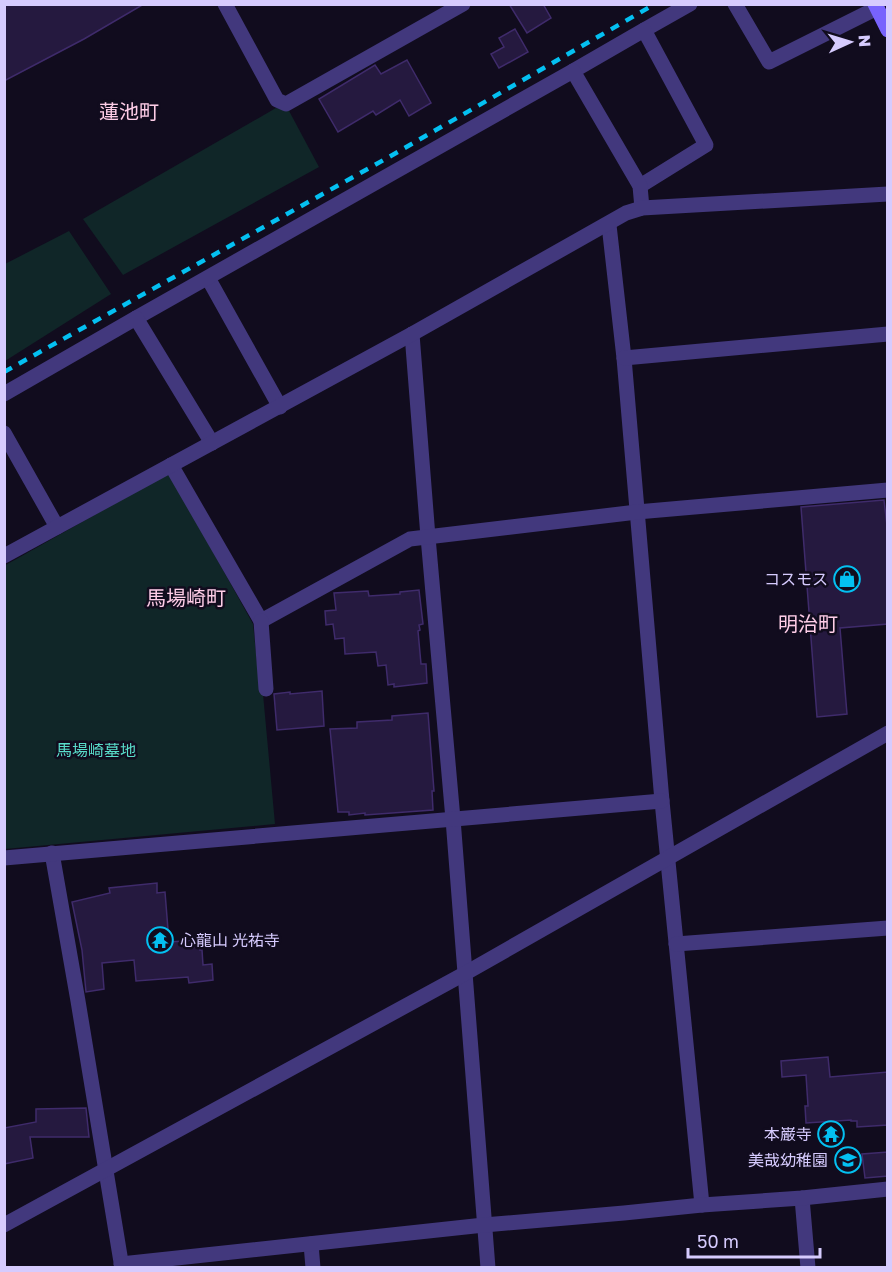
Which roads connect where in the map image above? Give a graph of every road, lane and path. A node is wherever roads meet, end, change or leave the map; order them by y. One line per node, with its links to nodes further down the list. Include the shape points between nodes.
1 (225, 4): 2 (street, via 277,100 286,104)
2 (463, 4)
3 (690, 4): 6 (street)
4 (735, 4): 5 (street, via 769,62)
5 (876, 6): 7 (main road)
6 (644, 30): 8 (street); 9 (street, via 706,145)
7 (888, 30)
8 (573, 71): 9 (street); 13 (street)
9 (640, 186): 11 (street)
10 (888, 194): 11 (street)
11 (642, 208): 12 (street)
12 (609, 225): 15 (street); 17 (street)
13 (208, 278): 14 (street); 19 (street)
14 (136, 318): 18 (street); 21 (street)
15 (412, 334): 19 (street); 26 (street)
16 (888, 334): 17 (street)
17 (624, 358): 24 (street)
18 (4, 393)
19 (280, 406): 21 (street)
20 (4, 433): 25 (street)
21 (212, 443): 22 (street)
22 (171, 465): 25 (street); 28 (street)
23 (888, 490): 24 (street)
24 (638, 512): 26 (street); 31 (street)
25 (57, 528): 27 (street)
26 (428, 537): 28 (street, via 410,539); 32 (street)
27 (4, 556)
28 (261, 621): 29 (street)
29 (266, 689)
30 (888, 733): 34 (street)
31 (662, 801): 32 (street); 34 (street)
32 (453, 819): 33 (street); 38 (street)
33 (51, 853): 35 (street); 39 (street)
34 (668, 857): 37 (street); 38 (street)
35 (4, 858)
36 (888, 928): 37 (street)
37 (676, 944): 42 (street)
38 (464, 974): 39 (street); 44 (street)
39 (106, 1169): 43 (street); 46 (street)
40 (888, 1189): 41 (street)
41 (802, 1198): 42 (street); 49 (street)
42 (702, 1205): 44 (street)
43 (4, 1225)
44 (484, 1225): 45 (street); 48 (street)
45 (311, 1244): 46 (street); 47 (street)
46 (122, 1266)
47 (313, 1268)
48 (488, 1268)
49 (808, 1268)

